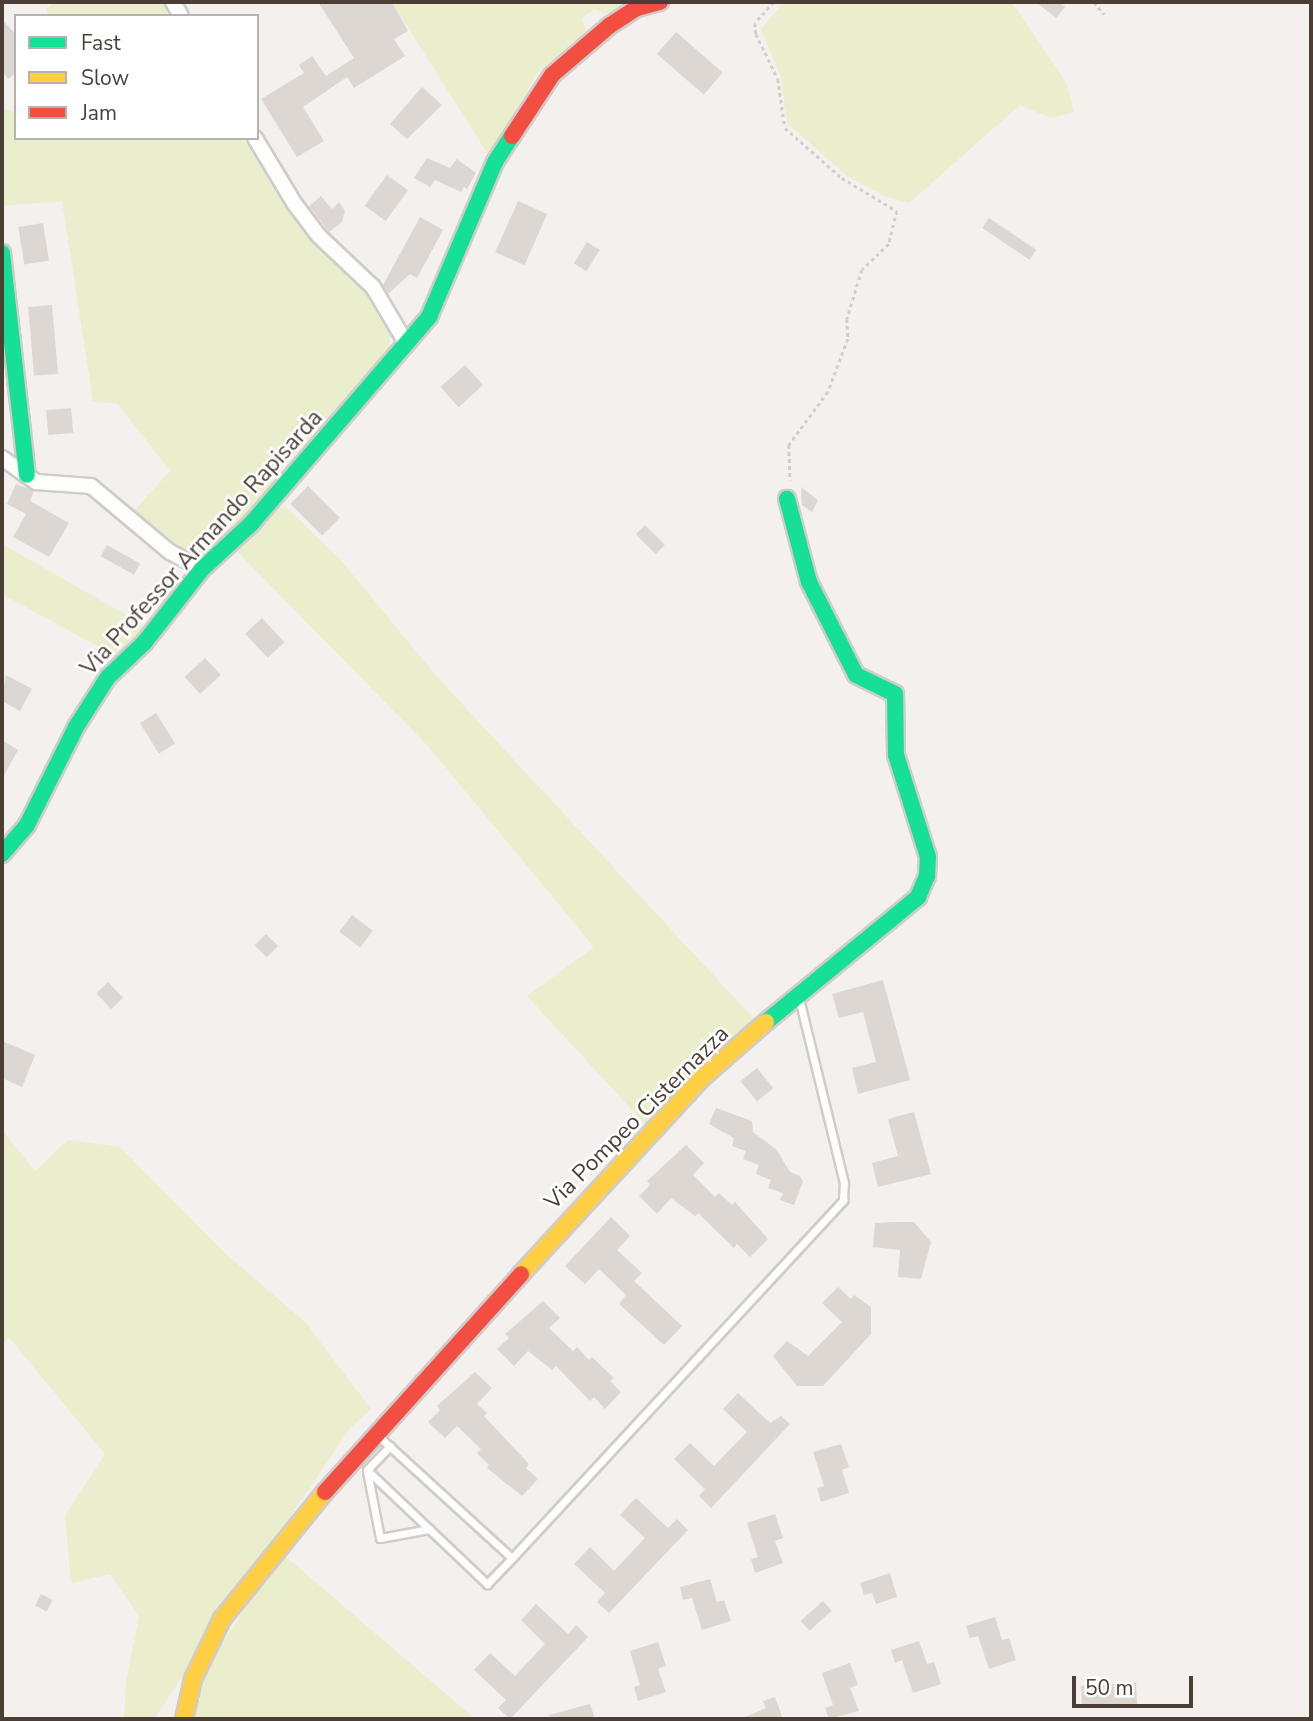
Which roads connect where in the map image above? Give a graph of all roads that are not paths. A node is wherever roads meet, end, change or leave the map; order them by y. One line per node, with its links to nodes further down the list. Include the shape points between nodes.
1 (660, 2): 4 (street, Via Professor Armando Rapisarda, via 637,8 562,65 537,95 495,162 439,298)
2 (256, 140): 4 (street, via 294,203 319,236 373,287)
3 (2, 253): 6 (street)
4 (406, 343): 8 (street, Via Professor Armando Rapisarda, via 386,372 251,524)
5 (2, 458): 6 (street)
6 (27, 475): 8 (street, via 36,482 91,485 170,552)
7 (787, 499): 10 (street, Via Pompeo Cisternazza, via 809,582 856,675 895,694 896,755 928,857 927,876 918,897)
8 (202, 569): 9 (street, Via Professor Armando Rapisarda, via 95,695 27,825)
9 (2, 854)
10 (798, 993): 11 (street, Via Pompeo Cisternazza, via 702,1078 629,1153 502,1298); 15 (lane, via 844,1183 843,1200)
11 (375, 1432): 12 (lane); 16 (street, Via Pompeo Cisternazza, via 222,1619 193,1679)
12 (390, 1446): 13 (lane); 15 (lane)
13 (367, 1470): 14 (lane); 14 (lane, via 380,1538)
14 (429, 1529): 15 (lane, via 487,1584)
15 (512, 1558)
16 (184, 1719)

